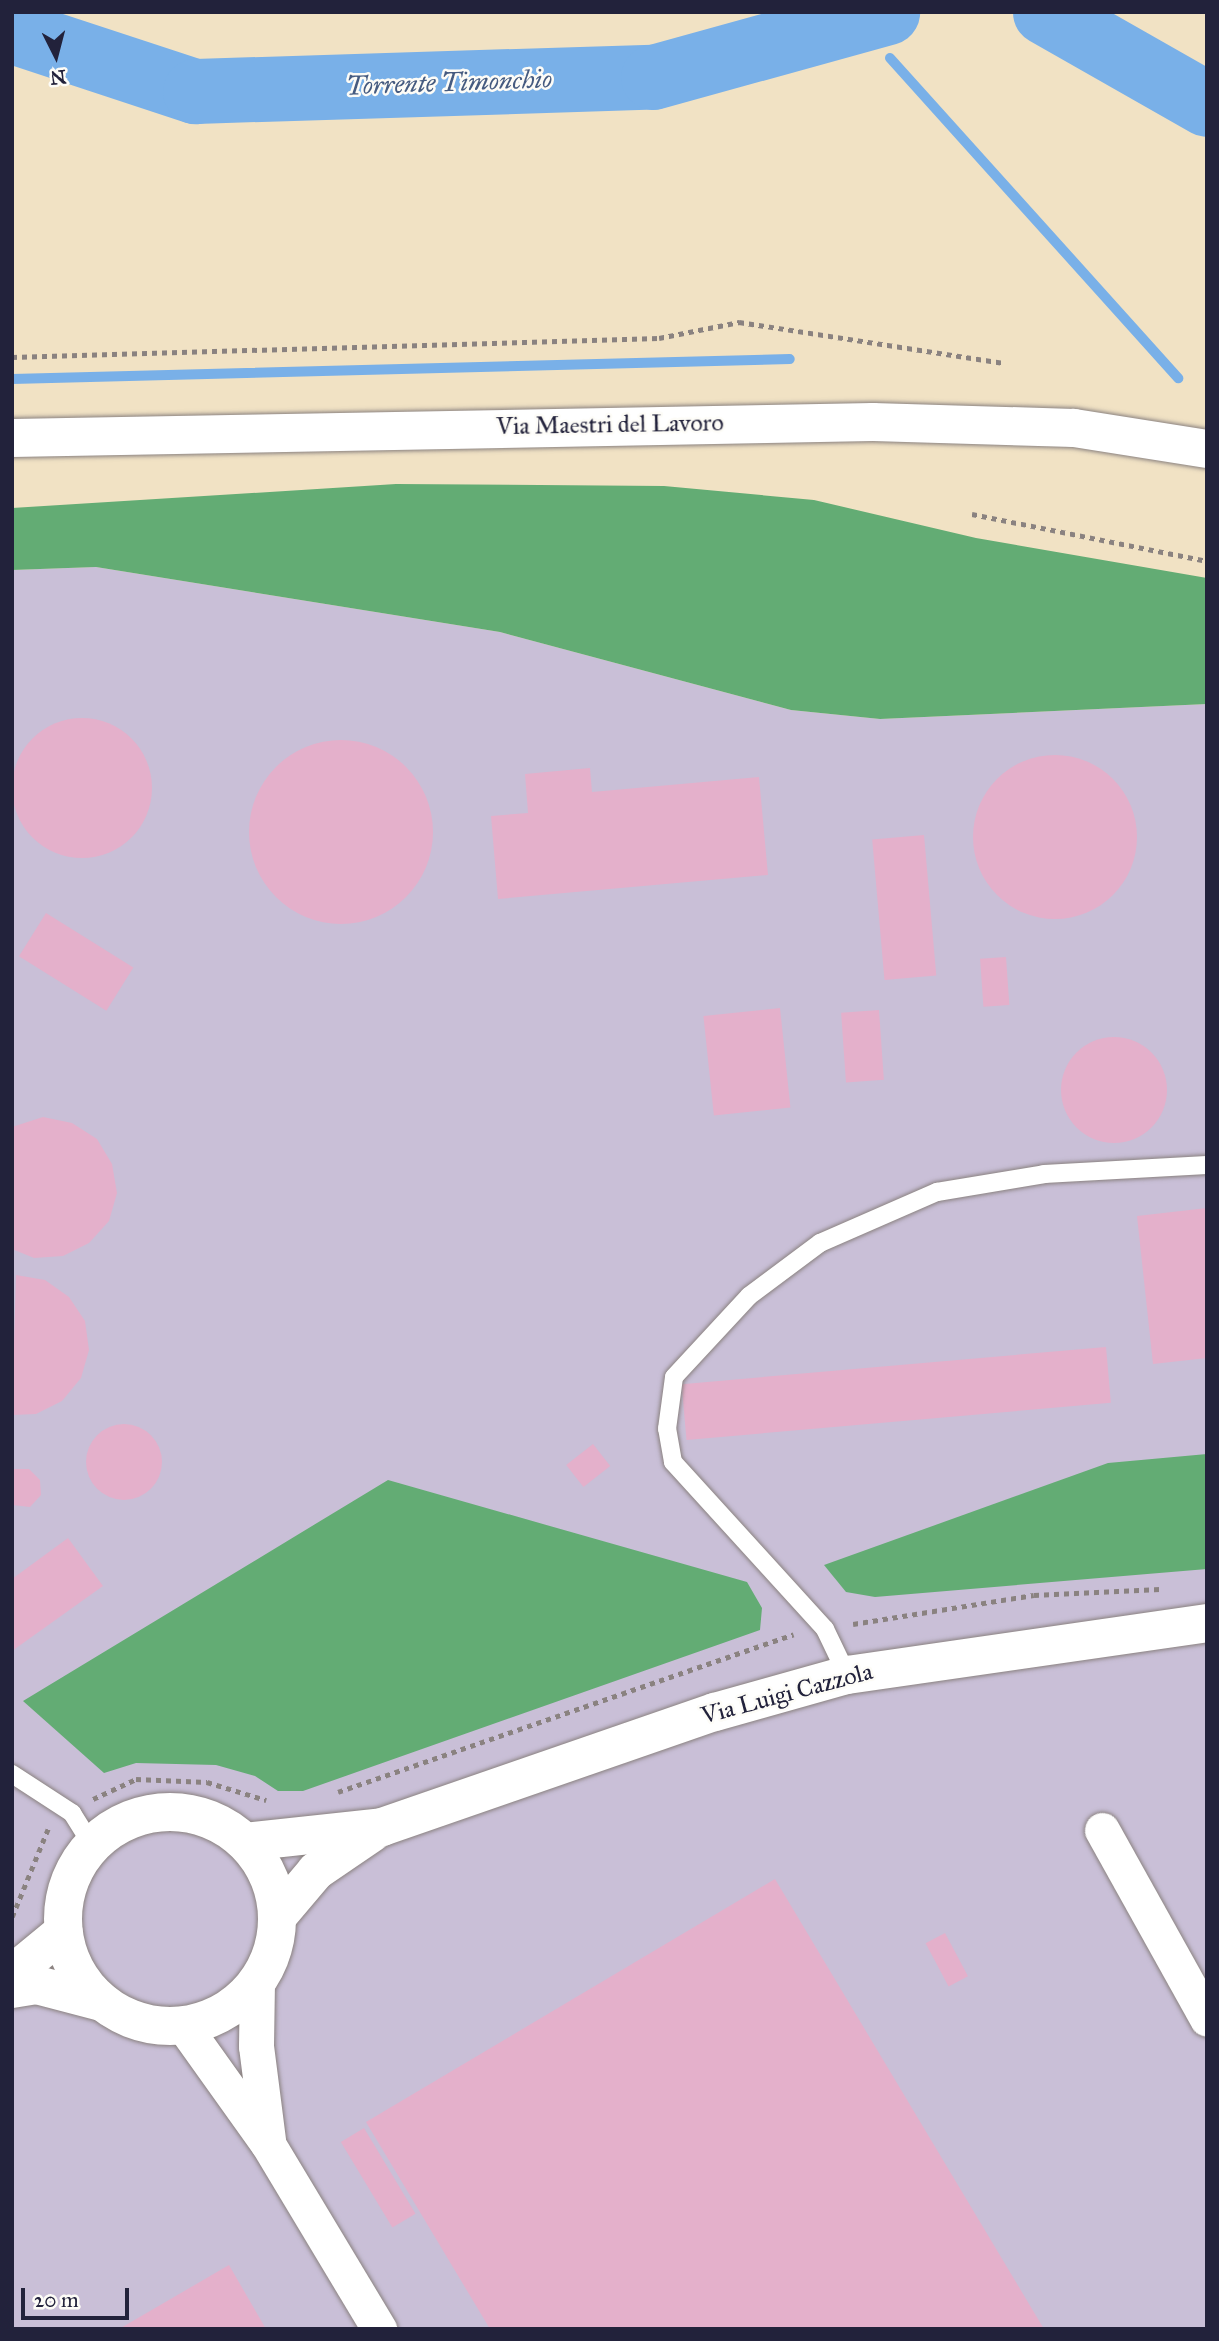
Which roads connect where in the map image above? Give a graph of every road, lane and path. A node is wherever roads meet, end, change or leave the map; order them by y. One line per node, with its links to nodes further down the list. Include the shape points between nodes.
1 (12, 357): 2 (path, via 659,338 739,322)
2 (1004, 363)
3 (12, 438): 4 (main road, Via Maestri del Lavoro, via 873,422 1074,428)
4 (1207, 449)
5 (972, 514): 6 (path)
6 (1207, 561)
7 (1207, 1165): 10 (lane, via 1044,1174 937,1192 820,1243 748,1296 674,1377 667,1429 673,1462)
8 (1167, 1588): 10 (path, via 1034,1595)
9 (1207, 1623): 11 (main road, Via Luigi Cazzola)
10 (825, 1629): 11 (lane); 13 (path, via 787,1635)
11 (847, 1675): 16 (main road, Via Luigi Cazzola, via 715,1712)
12 (12, 1774): 15 (lane)
13 (328, 1796)
14 (280, 1805): 15 (path, via 207,1782 136,1779)
15 (72, 1813): 19 (lane); 21 (path, via 47,1829)
16 (382, 1826): 18 (main road, Via Luigi Cazzola); 20 (main road, Via Luigi Cazzola, via 316,1871)
17 (1102, 1830): 27 (street)
18 (245, 1842): 19 (main road, via 217,1822 185,1812 151,1813 119,1825); 20 (main road, via 262,1863)
19 (92, 1845): 22 (main road, via 65,1900)
20 (278, 1916): 24 (main road, via 273,1951)
21 (12, 1917)
22 (64, 1931): 23 (main road); 26 (main road, via 70,1957)
23 (12, 1974)
24 (257, 1982): 28 (main road, via 228,2007); 29 (street, via 256,2046)
25 (12, 1989): 26 (main road, via 37,1985)
26 (102, 2002): 28 (main road, via 127,2017)
27 (1207, 2019)
28 (183, 2025): 29 (street)
29 (268, 2144): 30 (street)
30 (379, 2329)

